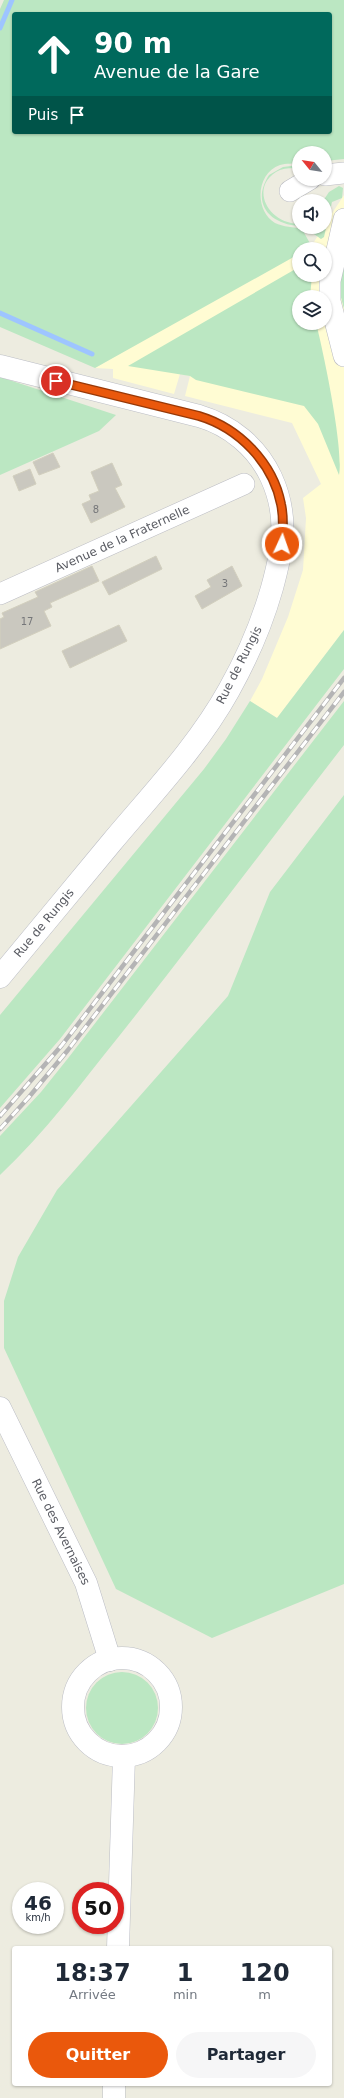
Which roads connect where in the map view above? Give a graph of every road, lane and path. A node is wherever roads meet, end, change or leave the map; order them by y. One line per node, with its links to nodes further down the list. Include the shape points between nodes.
1 (344, 173): 2 (street)
2 (332, 174)
3 (298, 186): 4 (street)
4 (290, 191)
5 (344, 220): 6 (street, via 330,281 330,301)
6 (344, 356)
7 (0, 366): 10 (main road, Rue de Rungis, via 212,420 232,431 267,469 282,505 283,531 280,558 266,607 248,653 211,719)
8 (244, 484): 9 (street, Avenue de la Fraternelle)
9 (0, 594)
10 (0, 977)
11 (0, 1408): 12 (main road, Rue des Avernaises, via 86,1583)
12 (110, 1660): 13 (main road, via 94,1668 81,1681 74,1697 74,1715 80,1731 91,1745 106,1754); 13 (main road, via 126,1658 142,1662 156,1672 166,1685 172,1705 170,1720 153,1746 139,1754)
13 (124, 1757): 14 (main road)
14 (118, 1946)
15 (114, 2086): 16 (main road)
16 (114, 2098)

